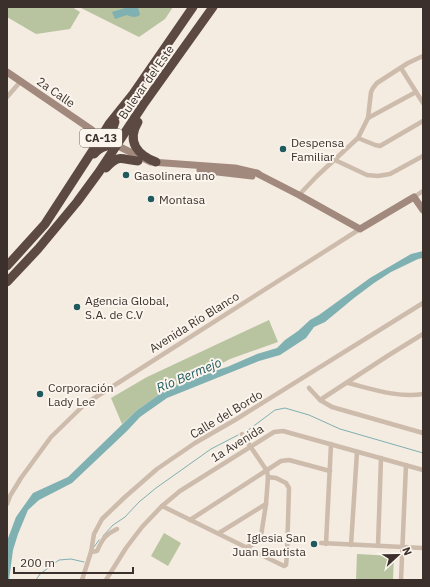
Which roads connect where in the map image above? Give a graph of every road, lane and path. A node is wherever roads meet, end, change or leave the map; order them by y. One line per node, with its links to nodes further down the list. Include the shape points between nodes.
1 (193, 7): 13 (highway, Bulevar del Este / CA-13)
2 (213, 7): 31 (highway, Bulevar del Este / CA-13, via 77,202)
3 (217, 7): 15 (highway, via 142,116)
4 (423, 56): 5 (street)
5 (401, 68): 8 (street); 11 (street, via 376,83)
6 (7, 72): 7 (street, 2a Calle)
7 (19, 83): 9 (street); 14 (street, 2a Calle)
8 (416, 92): 10 (street); 11 (street)
9 (7, 97)
10 (423, 103)
11 (368, 118): 16 (street)
12 (423, 121): 16 (street, via 380,146)
13 (111, 128): 14 (street); 15 (highway, via 115,137 121,140); 17 (highway); 18 (highway, Bulevar del Este / CA-13)
14 (92, 130): 18 (street)
15 (133, 135): 22 (highway, via 139,152)
16 (358, 138): 21 (street)
17 (116, 146): 20 (street); 22 (street); 28 (highway, via 107,146 96,152)
18 (95, 147): 28 (highway, Bulevar del Este / CA-13)
19 (423, 156): 21 (street, via 390,174 378,176 367,175)
20 (138, 160): 23 (street, via 150,166); 31 (highway, via 122,158 110,164 45,245)
21 (334, 160): 25 (street)
22 (156, 162): 23 (street, via 235,168)
23 (260, 175): 25 (street)
24 (423, 191): 26 (street, Avenida Río Blanco)
25 (299, 195): 29 (street)
26 (414, 197): 27 (street); 29 (street, Avenida Río Blanco)
27 (422, 208)
28 (51, 214): 30 (highway, Bulevar del Este / CA-13)
29 (360, 229): 49 (street, Avenida Río Blanco, via 85,404 51,437)
30 (7, 266)
31 (7, 284)
32 (423, 303): 61 (street, Calle del Bordo, via 157,469 102,519 94,534)
33 (423, 334): 34 (street)
34 (348, 383): 36 (street, via 393,394); 37 (street)
35 (309, 388): 37 (street)
36 (423, 394)
37 (320, 400): 38 (street, via 340,410)
38 (423, 433)
39 (242, 434): 41 (street)
40 (331, 444): 41 (street, 1a Avenida, via 278,431); 42 (street, 1a Avenida); 47 (street)
41 (251, 447): 46 (street); 52 (street, 1a Avenida, via 180,491)
42 (357, 452): 43 (street, 1a Avenida); 56 (street)
43 (381, 458): 44 (street, 1a Avenida); 57 (street)
44 (406, 465): 45 (street, 1a Avenida); 59 (street)
45 (423, 470)
46 (267, 471): 47 (street, via 285,460 290,460); 48 (street); 53 (street)
47 (330, 471): 56 (street, via 324,544)
48 (268, 477): 51 (street); 58 (street, via 286,483 289,488 286,564 284,566)
49 (8, 495): 50 (street, Avenida Río Blanco)
50 (7, 504)
51 (266, 504): 55 (street); 58 (street, via 262,536)
52 (162, 506): 53 (street); 63 (street, 1a Avenida, via 126,548)
53 (190, 520): 55 (street)
54 (118, 529): 61 (street, via 108,534 97,551)
55 (219, 533): 58 (street)
56 (351, 545): 57 (street)
57 (378, 546): 59 (street)
58 (247, 547)
59 (403, 547): 60 (street); 64 (street)
60 (423, 548)
61 (91, 552): 62 (street, Calle del Bordo)
62 (82, 580)
63 (106, 580)
64 (401, 580)

